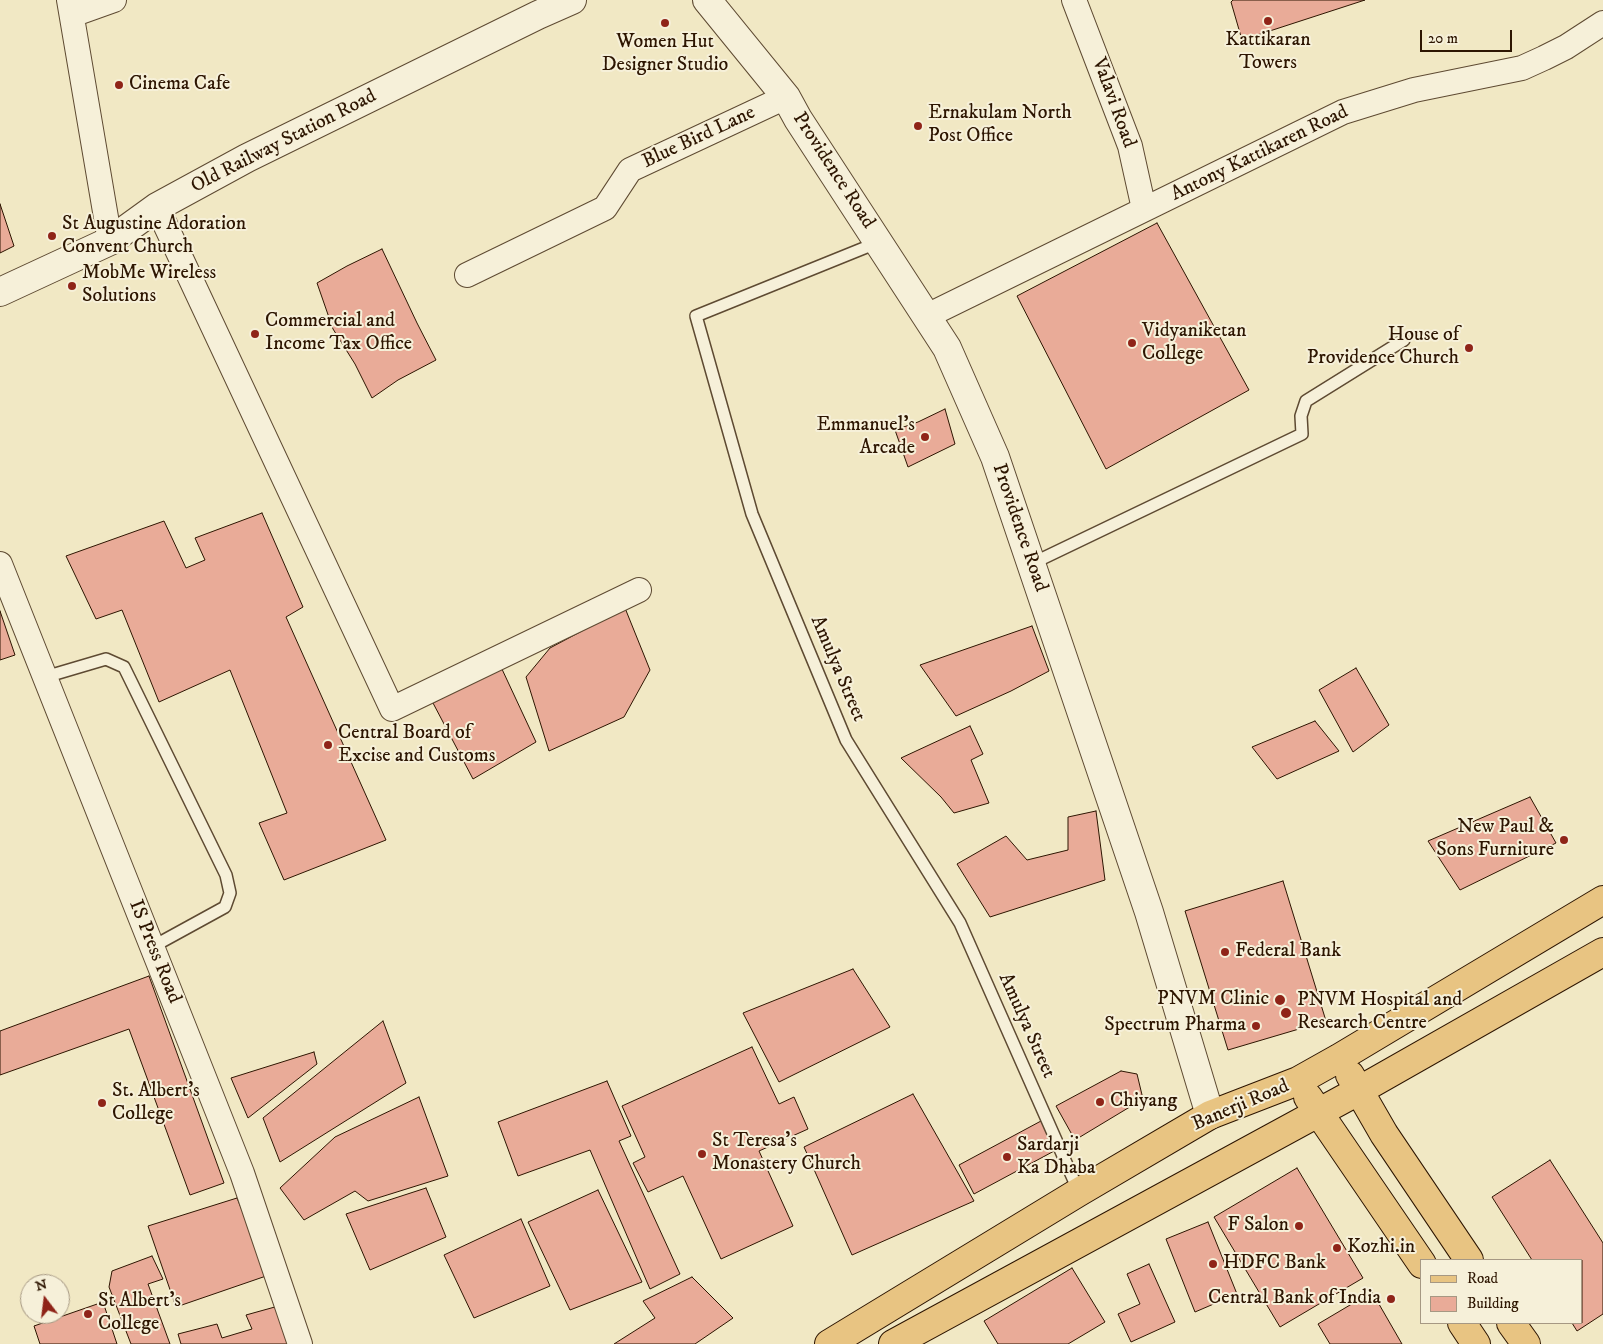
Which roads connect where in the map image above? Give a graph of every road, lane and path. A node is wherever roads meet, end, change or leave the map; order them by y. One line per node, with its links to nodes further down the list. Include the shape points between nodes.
1 (114, 0): 5 (street)
2 (572, 0): 8 (street, Old Railway Station Road, via 247,158)
3 (707, 0): 7 (street, Providence Road)
4 (1074, 0): 9 (street, Valavi Road, via 1130,146)
5 (70, 8): 10 (street)
6 (1603, 23): 9 (street, Antony Kattikaren Road, via 1566,47 1522,68 1414,90 1343,112)
7 (786, 97): 11 (street, Providence Road); 12 (street, Blue Bird Lane, via 630,170 606,208)
8 (156, 207): 10 (street, Old Railway Station Road); 18 (street, via 392,708)
9 (1144, 209): 14 (street, Antony Kattikaren Road)
10 (110, 241): 13 (street, Old Railway Station Road)
11 (878, 242): 14 (street, Providence Road); 30 (lane, Amulya Street, via 696,316 752,514 846,740 960,922)
12 (467, 275)
13 (0, 292)
14 (927, 316): 17 (street, Providence Road, via 947,348 995,457)
15 (1404, 340): 17 (lane, via 1306,401 1301,416 1302,434)
16 (0, 564): 19 (street, IS Press Road)
17 (1031, 564): 27 (street, Providence Road, via 1149,912)
18 (639, 590)
19 (45, 677): 21 (street, IS Press Road); 21 (lane, via 106,658 124,667 226,875 230,893 225,907)
20 (1603, 900): 23 (main road, Banerji Road)
21 (152, 947): 35 (street, IS Press Road, via 242,1173)
22 (1603, 952): 25 (main road, Banerji Road)
23 (1339, 1058): 24 (main road, Banerji Road); 25 (main road)
24 (1298, 1081): 26 (main road); 27 (main road, Banerji Road)
25 (1360, 1090): 26 (main road, Banerji Road); 28 (main road)
26 (1318, 1112): 29 (main road); 37 (main road, Banerji Road)
27 (1210, 1115): 30 (main road, Banerji Road)
28 (1384, 1134): 29 (main road); 31 (main road)
29 (1348, 1155): 32 (main road)
30 (1079, 1192): 36 (main road, Banerji Road)
31 (1468, 1259)
32 (1420, 1261)
33 (1463, 1324): 38 (main road)
34 (1512, 1324): 39 (main road)
35 (300, 1344)
36 (829, 1344)
37 (893, 1344)
38 (1476, 1344)
39 (1526, 1344)

